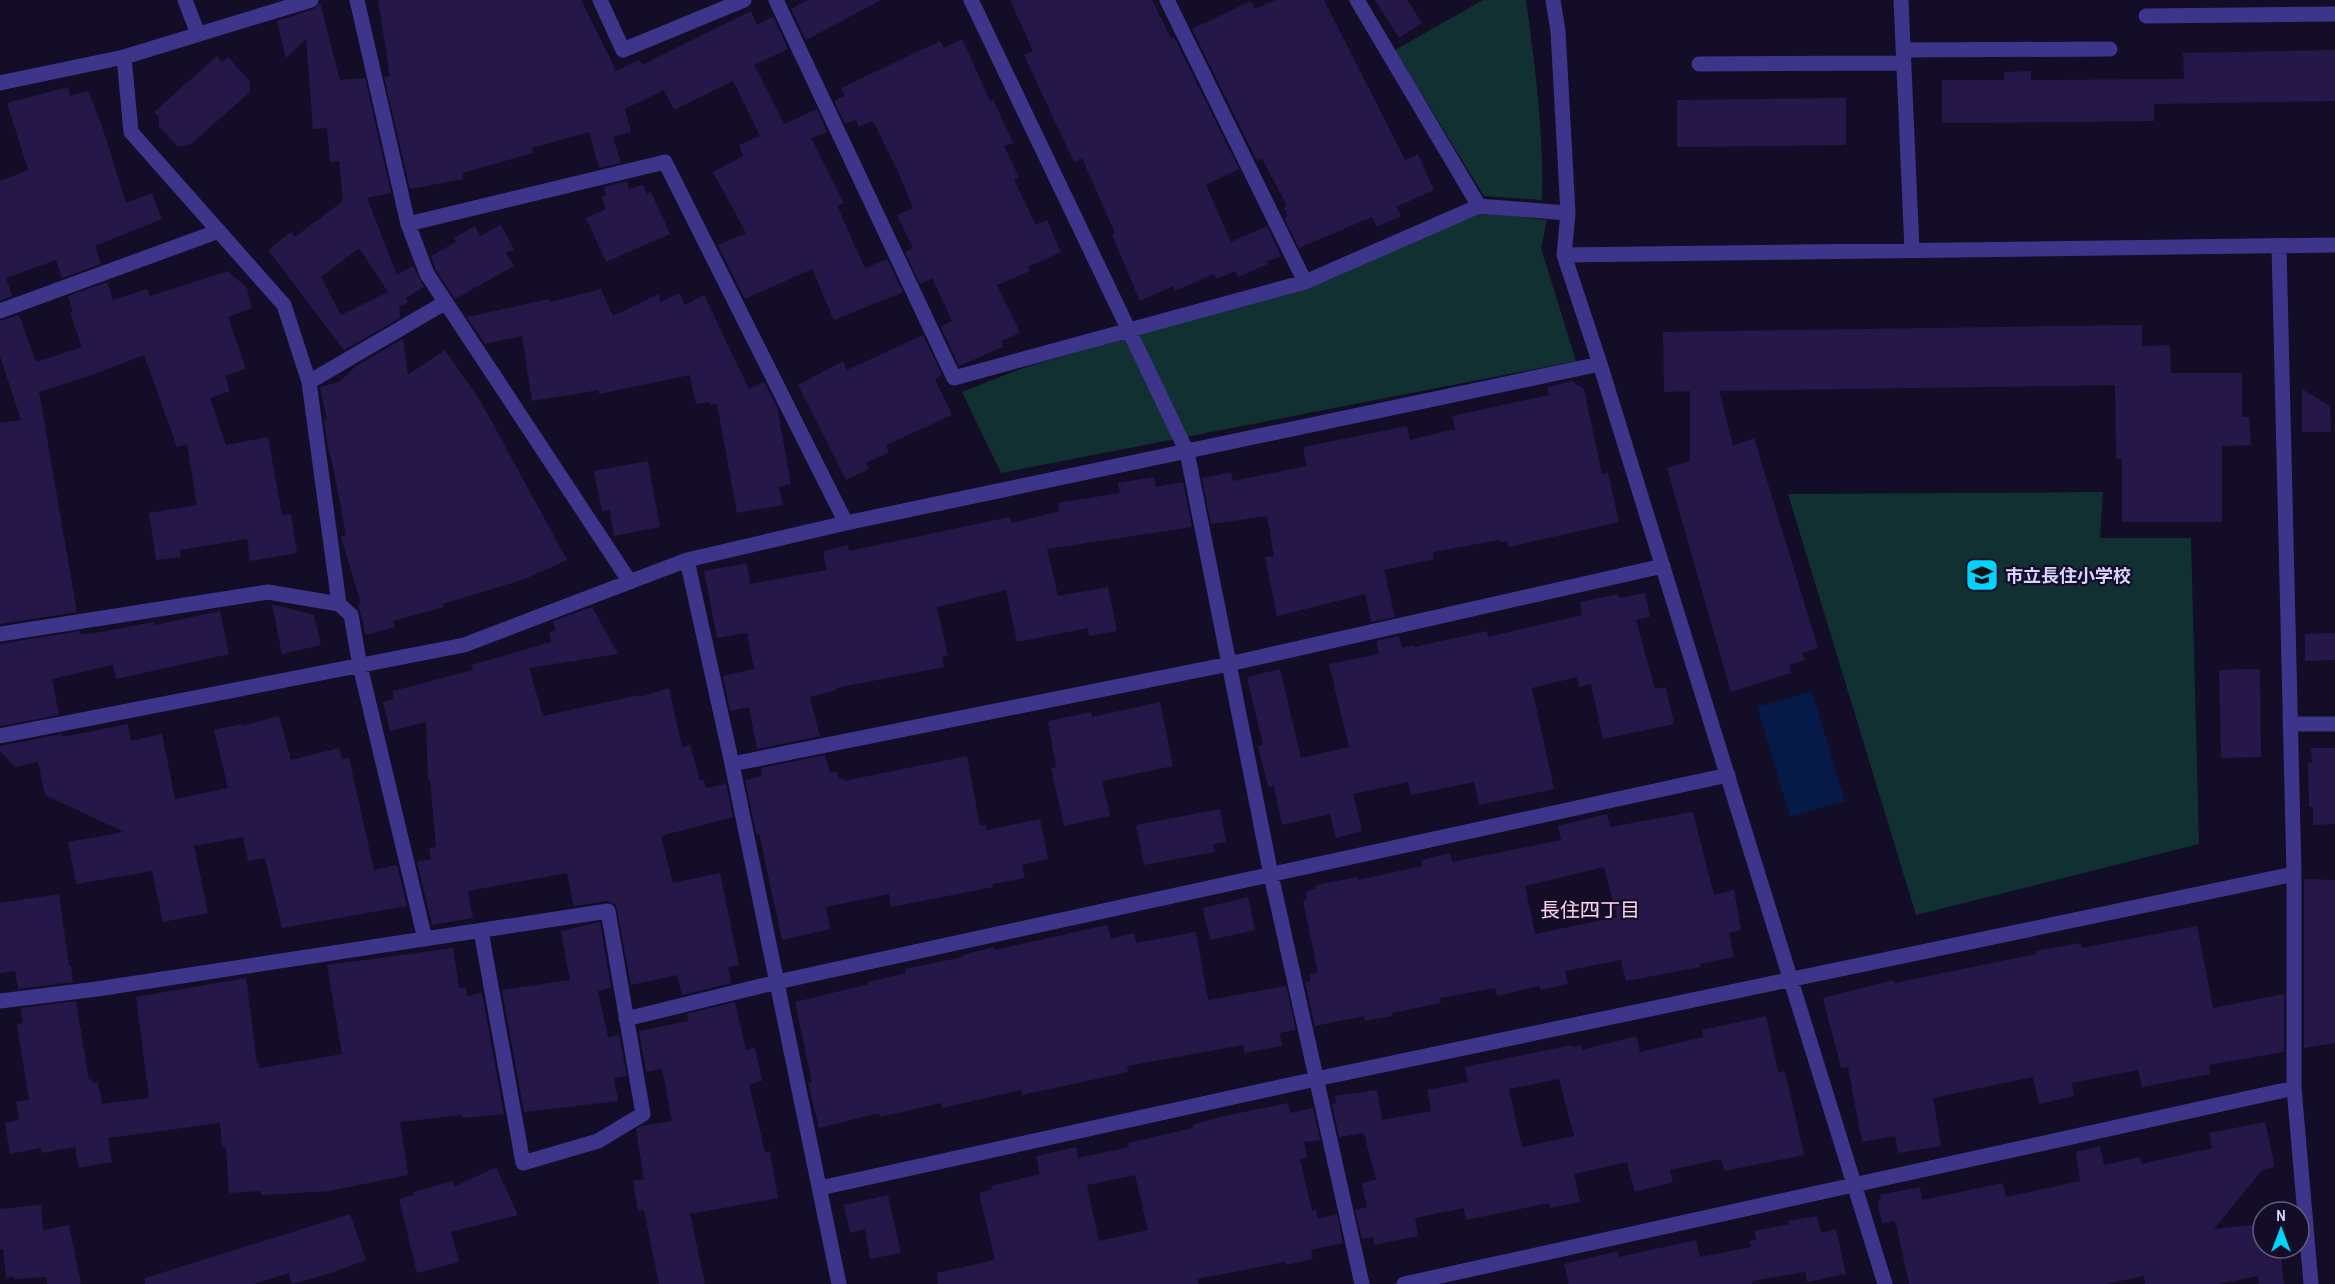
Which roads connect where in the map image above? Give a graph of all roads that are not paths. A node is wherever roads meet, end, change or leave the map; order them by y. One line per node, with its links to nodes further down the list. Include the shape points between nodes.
1 (185, 0): 15 (street)
2 (310, 0): 15 (street)
3 (357, 0): 23 (street)
4 (600, 0): 5 (street, via 623,50)
5 (744, 0)
6 (776, 0): 32 (street, via 954,378)
7 (970, 0): 32 (street)
8 (1167, 0): 29 (street)
9 (1357, 0): 21 (street)
10 (1553, 0): 22 (street)
11 (1901, 0): 17 (street)
12 (2237, 8): 13 (street); 14 (street)
13 (2335, 14)
14 (2146, 16)
15 (198, 34): 18 (street)
16 (2110, 49): 17 (street)
17 (1904, 56): 19 (street); 27 (street)
18 (124, 57): 20 (street); 24 (street, via 130,132)
19 (1700, 64)
20 (0, 83)
21 (1479, 206): 22 (street); 29 (street)
22 (1568, 213): 28 (street)
23 (408, 224): 30 (street, via 427,274); 36 (street, via 665,162)
24 (219, 231): 31 (street); 34 (street, via 284,305)
25 (2335, 245): 26 (street)
26 (2279, 246): 27 (street); 45 (street)
27 (1912, 249): 28 (street)
28 (1564, 255): 33 (street)
29 (1305, 282): 32 (street)
30 (446, 302): 34 (street); 39 (street)
31 (0, 311)
32 (1128, 328): 35 (street)
33 (1600, 364): 35 (street); 38 (street)
34 (309, 382): 40 (street)
35 (1187, 452): 36 (street); 42 (street)
36 (846, 523): 37 (street)
37 (687, 560): 39 (street); 47 (street)
38 (1663, 566): 42 (street); 48 (street)
39 (630, 582): 43 (street, via 464,645)
40 (339, 604): 41 (street, via 268,592); 43 (street, via 351,615)
41 (0, 634)
42 (1229, 664): 47 (street); 50 (street)
43 (360, 666): 46 (street); 52 (street)
44 (2335, 723): 45 (street)
45 (2290, 724): 49 (street)
46 (0, 736)
47 (732, 764): 54 (street)
48 (1728, 775): 50 (street); 53 (street)
49 (2294, 874): 53 (street); 58 (street)
50 (1271, 875): 54 (street); 57 (street)
51 (481, 931): 52 (street); 56 (street, via 608,911); 56 (street, via 523,1163 598,1141 643,1114)
52 (425, 939): 55 (street)
53 (1792, 979): 57 (street); 59 (street)
54 (777, 982): 56 (street); 60 (street)
55 (0, 1001)
56 (626, 1019)
57 (1316, 1079): 60 (street); 62 (street)
58 (2294, 1088): 59 (street); 65 (street)
59 (1856, 1185): 63 (street); 64 (street)
60 (820, 1188): 61 (street)
61 (839, 1284)
62 (1362, 1284)
63 (1404, 1284)
64 (1885, 1284)
65 (2311, 1284)

